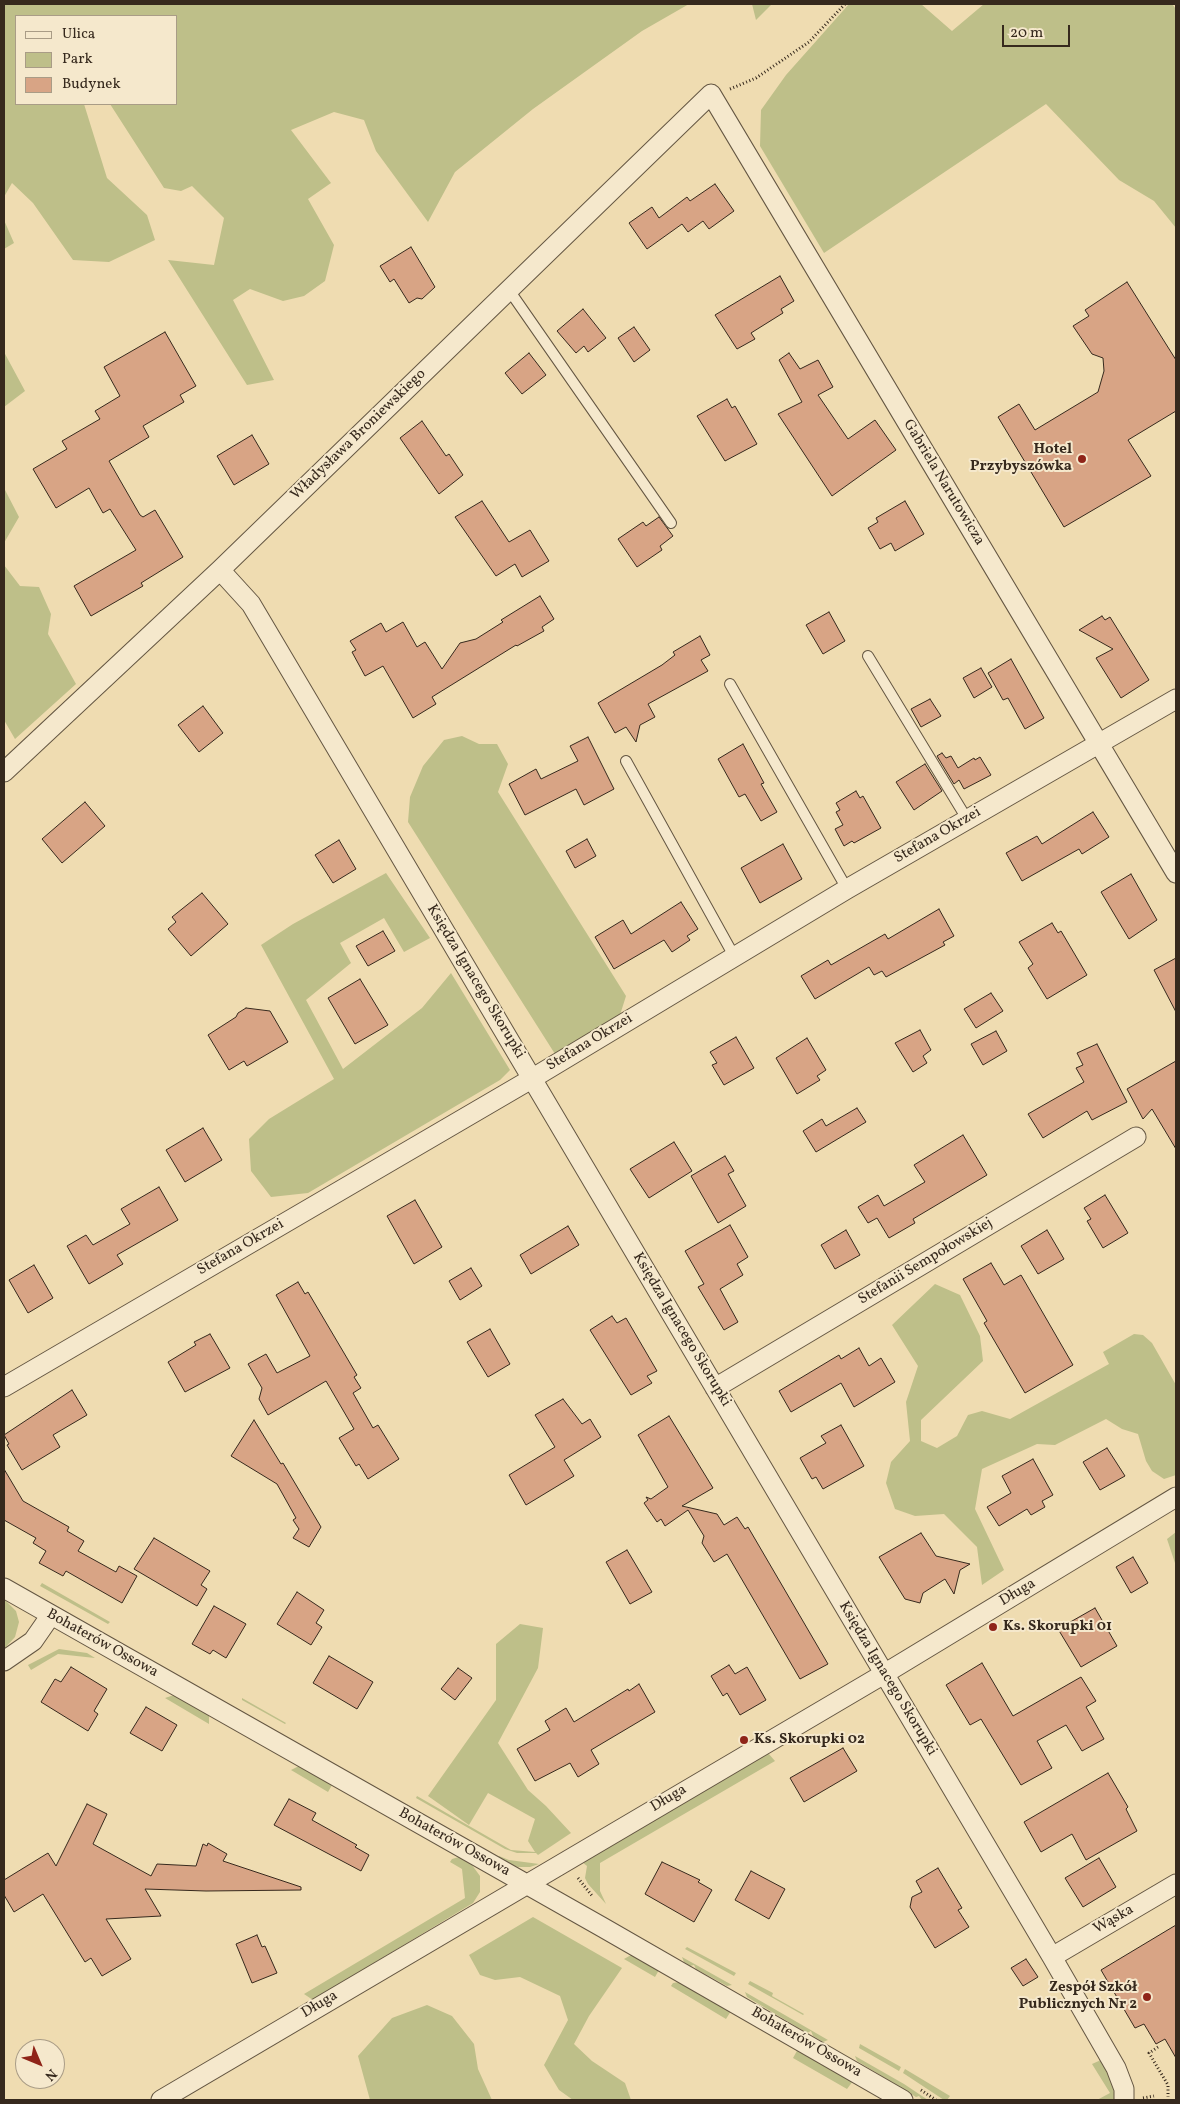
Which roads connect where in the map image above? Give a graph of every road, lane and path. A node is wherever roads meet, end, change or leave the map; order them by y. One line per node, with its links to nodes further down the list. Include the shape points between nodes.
1 (845, 4): 2 (path, via 809,42 756,78)
2 (710, 94): 3 (street, Władysława Broniewskiego); 9 (street, Gabriela Narutowicza)
3 (509, 290): 4 (lane); 5 (street, Władysława Broniewskiego)
4 (671, 523)
5 (220, 570): 11 (street, Władysława Broniewskiego); 16 (street, Księdza Ignacego Skorupki, via 251,604)
6 (868, 656): 12 (lane)
7 (730, 684): 14 (lane)
8 (1176, 699): 9 (street, Stefana Okrzei)
9 (1099, 744): 12 (street, Stefana Okrzei); 13 (street, Gabriela Narutowicza)
10 (626, 761): 15 (lane)
11 (4, 772)
12 (967, 819): 14 (street, Stefana Okrzei)
13 (1176, 873)
14 (847, 889): 15 (street, Stefana Okrzei)
15 (734, 956): 16 (street, Stefana Okrzei)
16 (532, 1078): 18 (street, Stefana Okrzei); 19 (street, Księdza Ignacego Skorupki)
17 (1136, 1137): 19 (street, Stefanii Sempołowskiej)
18 (4, 1387)
19 (715, 1388): 24 (street, Księdza Ignacego Skorupki)
20 (1176, 1497): 24 (street, Długa)
21 (4, 1588): 22 (street, Bohaterów Ossowa)
22 (51, 1615): 23 (street, via 33,1641); 25 (street, Bohaterów Ossowa)
23 (4, 1660)
24 (884, 1674): 25 (street, Długa); 27 (street, Księdza Ignacego Skorupki)
25 (526, 1884): 30 (street, Długa); 31 (street, Bohaterów Ossowa)
26 (1176, 1884): 27 (street, Wąska)
27 (1052, 1957): 32 (street, Księdza Ignacego Skorupki, via 1116,2068 1124,2089)
28 (1158, 2047): 29 (path, via 1148,2053 1168,2084)
29 (1168, 2097)
30 (161, 2100)
31 (903, 2100)
32 (1124, 2100)

